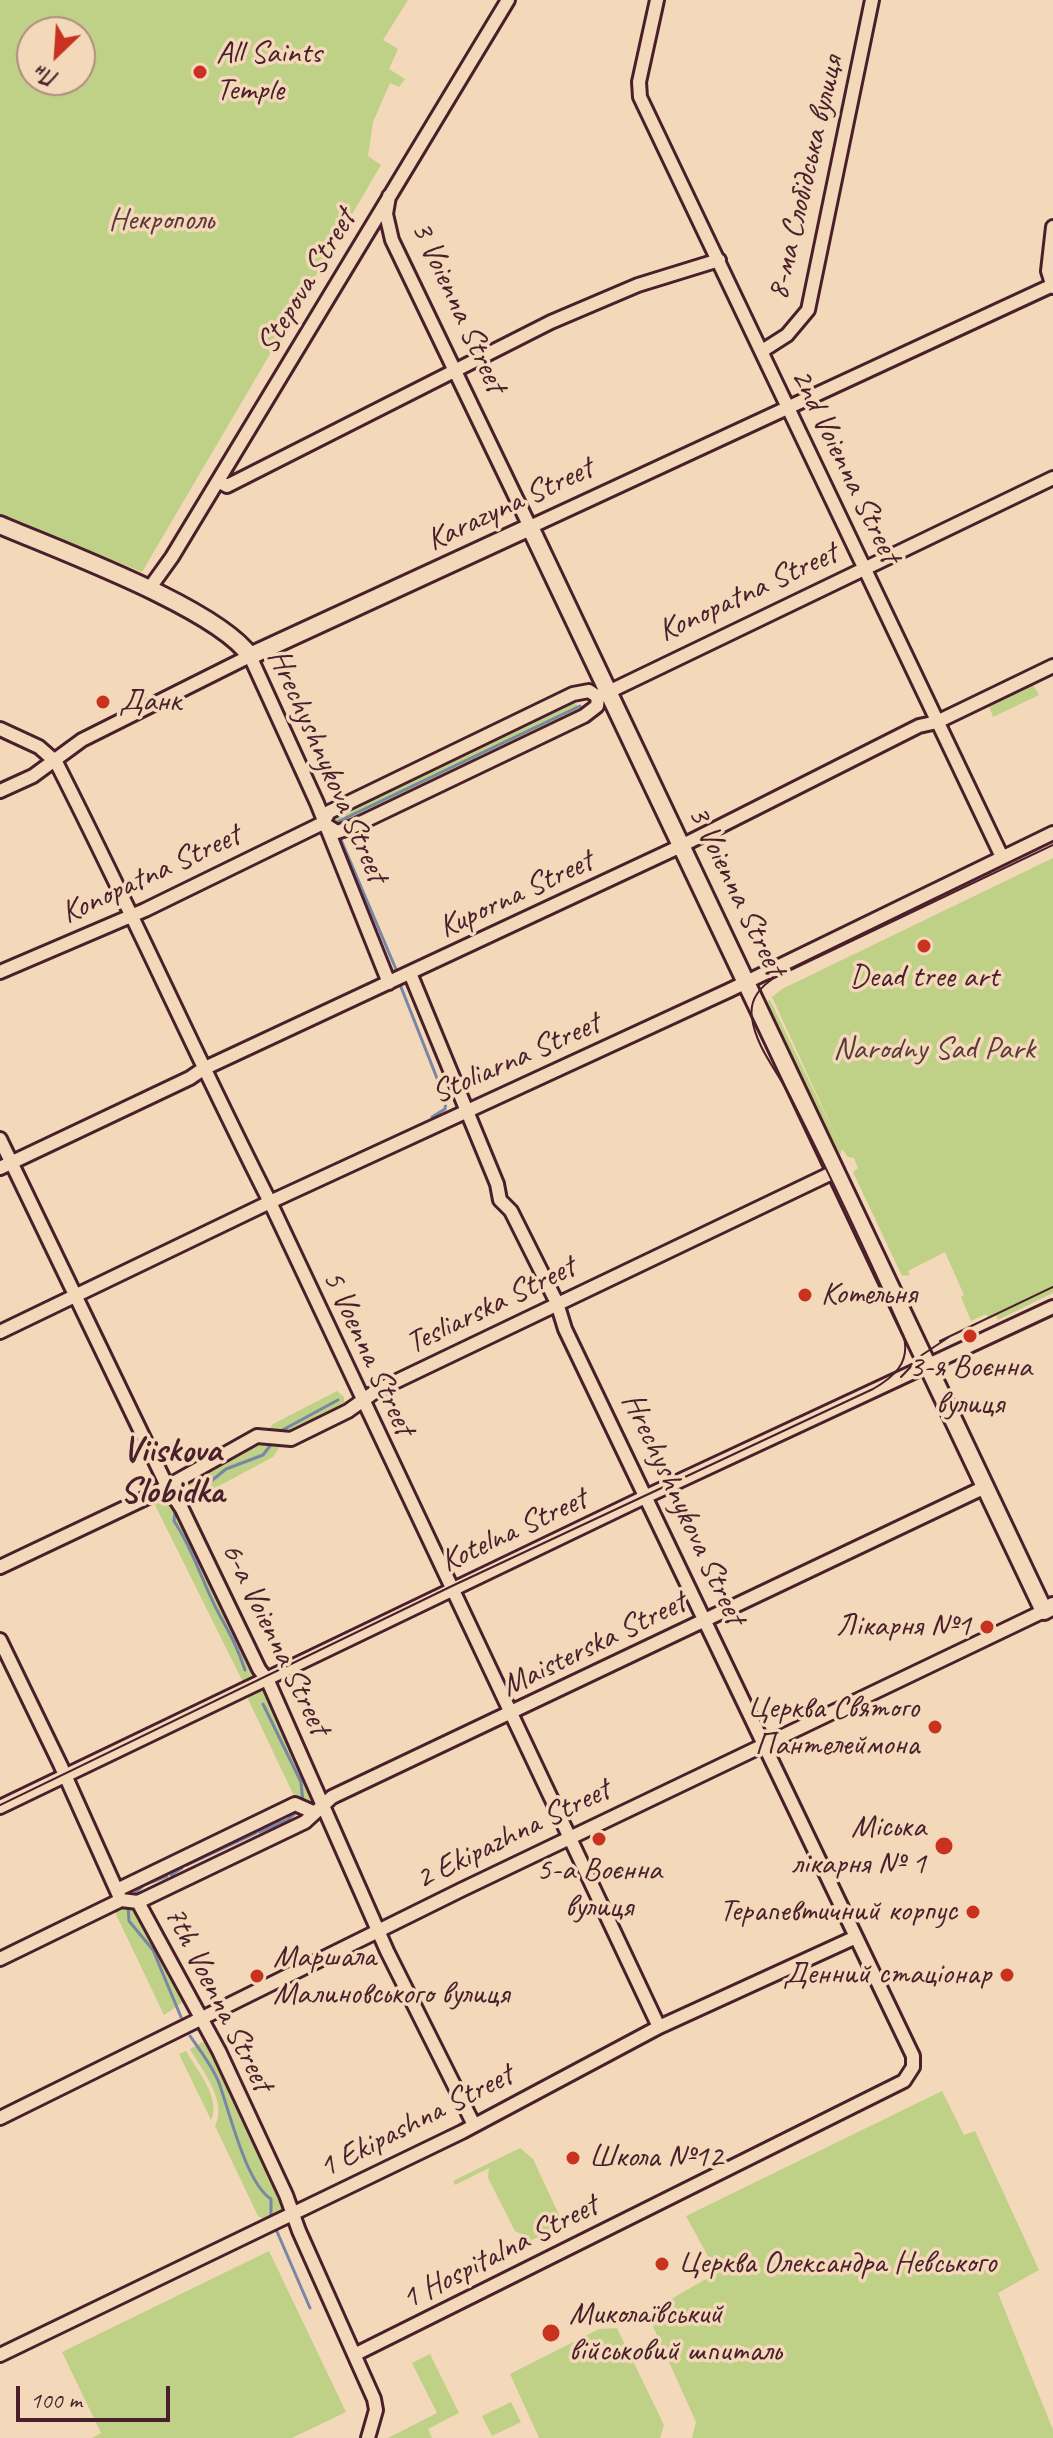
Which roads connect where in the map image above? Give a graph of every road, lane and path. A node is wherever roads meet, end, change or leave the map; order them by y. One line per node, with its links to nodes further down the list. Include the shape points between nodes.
1 (508, 0): 4 (street, Stepova Street)
2 (657, 0): 6 (street, 2nd Voienna Street, via 640,97)
3 (872, 0): 8 (street, 8-ма Слобідська вулиця, via 808,310 787,335)
4 (389, 196): 9 (street, 3 Voienna Street, via 388,230); 12 (street, Stepova Street)
5 (1053, 227): 7 (street, via 1048,271)
6 (719, 260): 8 (street, 2nd Voienna Street); 9 (street, via 609,298)
7 (1053, 285): 10 (street, Karazyna Street)
8 (762, 351): 10 (street, 2nd Voienna Street)
9 (456, 370): 12 (street, via 227,486); 14 (street, 3 Voienna Street)
10 (790, 408): 14 (street, Karazyna Street); 15 (street, 2nd Voienna Street)
11 (1053, 478): 15 (street, Konopatna Street)
12 (218, 481): 16 (street, Stepova Street)
13 (0, 525): 16 (main road, Hrechyshnykova Street)
14 (530, 527): 17 (main road, Karazyna Street); 19 (main road, 3 Voienna Street)
15 (865, 567): 19 (street, Konopatna Street); 20 (street, 2nd Voienna Street)
16 (149, 589): 17 (main road, Hrechyshnykova Street, via 228,634)
17 (250, 656): 22 (street, Karazyna Street, via 82,740); 24 (street, Hrechyshnykova Street)
18 (1053, 666): 20 (street, Kuporna Street)
19 (603, 694): 24 (street, Konopatna Street, via 573,694 329,812); 24 (street, Konopatna Street, via 584,716 352,827 337,832); 26 (main road, 3 Voienna Street)
20 (937, 722): 26 (street, Kuporna Street, via 919,726); 27 (street, 2nd Voienna Street)
21 (0, 729): 22 (street, 5 Voenna Street, via 48,752)
22 (56, 762): 23 (street, Karazyna Street); 28 (street, 5 Voenna Street)
23 (0, 791)
24 (323, 823): 28 (street, Konopatna Street); 32 (street, Hrechyshnykova Street)
25 (1053, 833): 27 (street, Stoliarna Street)
26 (683, 845): 30 (street, Kuporna Street); 31 (main road, 3 Voienna Street)
27 (1002, 857): 31 (street, Stoliarna Street)
28 (133, 914): 29 (street, Konopatna Street); 33 (street, 5 Voenna Street)
29 (0, 972)
30 (410, 973): 32 (street, Kuporna Street); 34 (street, Hrechyshnykova Street)
31 (748, 982): 34 (street, Stoliarna Street); 37 (main road, 3 Voienna Street)
32 (389, 983): 33 (street, Kuporna Street)
33 (203, 1069): 36 (street, Kuporna Street); 38 (street, 5 Voenna Street)
34 (467, 1110): 38 (street, Stoliarna Street); 40 (street, Hrechyshnykova Street, via 500,1200 511,1211)
35 (0, 1139): 36 (street, 6-a Voienna Street)
36 (6, 1166): 39 (street, 6-a Voienna Street)
37 (836, 1171): 40 (street, Tesliarska Street); 43 (main road, 3 Voienna Street)
38 (270, 1202): 39 (street, Stoliarna Street); 44 (street, 5 Voenna Street)
39 (76, 1296): 42 (street, Stoliarna Street); 45 (street, 6-a Voienna Street)
40 (557, 1303): 44 (street, Tesliarska Street); 47 (street, Hrechyshnykova Street)
41 (1053, 1307): 43 (street, Kotelna Street)
42 (0, 1332)
43 (926, 1366): 46 (main road, 3 Voienna Street); 47 (street, Kotelna Street)
44 (362, 1400): 45 (street, Tesliarska Street, via 291,1439 257,1436); 49 (street, 5 Voenna Street)
45 (167, 1486): 48 (street, Tesliarska Street); 53 (street, 6-a Voienna Street)
46 (985, 1487): 50 (main road, 3 Voienna Street); 51 (street, Maisterska Street)
47 (647, 1496): 49 (street, Kotelna Street); 51 (street, Hrechyshnykova Street)
48 (0, 1567)
49 (453, 1588): 53 (street, Kotelna Street); 54 (street, 5 Voenna Street)
50 (1048, 1608): 55 (street, 2 Ekipazhna Street)
51 (707, 1620): 54 (street, Maisterska Street); 55 (street, Hrechyshnykova Street)
52 (0, 1640): 56 (street, 7th Voenna Street)
53 (267, 1678): 56 (street, Kotelna Street); 58 (street, 6-a Voienna Street)
54 (513, 1713): 58 (street, Maisterska Street, via 332,1797); 59 (street, 5 Voenna Street)
55 (763, 1747): 59 (street, 2 Ekipazhna Street); 63 (street, Hrechyshnykova Street)
56 (64, 1777): 57 (street, Kotelna Street); 60 (street, 7th Voenna Street)
57 (0, 1807)
58 (319, 1808): 60 (street, Maisterska Street, via 295,1804); 61 (street, Maisterska Street, via 305,1822); 62 (street, 6-a Voienna Street)
59 (570, 1838): 62 (street, 2 Ekipazhna Street); 66 (street, 5 Voenna Street)
60 (119, 1895): 61 (street, 7th Voenna Street); 64 (street, Maisterska Street)
61 (138, 1902): 65 (street, 7th Voenna Street)
62 (379, 1931): 65 (street, 2 Ekipazhna Street); 69 (street, 6-a Voienna Street)
63 (856, 1937): 66 (street, 1 Ekipashna Street); 67 (street, Hrechyshnykova Street, via 913,2056)
64 (0, 1959)
65 (200, 2019): 68 (street, 2 Ekipazhna Street); 70 (street, 7th Voenna Street)
66 (659, 2027): 69 (street, 1 Ekipashna Street)
67 (913, 2067): 71 (street, 1 Hospitalna Street, via 904,2081)
68 (0, 2118)
69 (473, 2123): 70 (street, 1 Ekipashna Street)
70 (293, 2214): 71 (street, 7th Voenna Street); 72 (street, 1 Ekipashna Street)
71 (356, 2354): 73 (street, via 376,2410)
72 (0, 2355)
73 (368, 2438)

